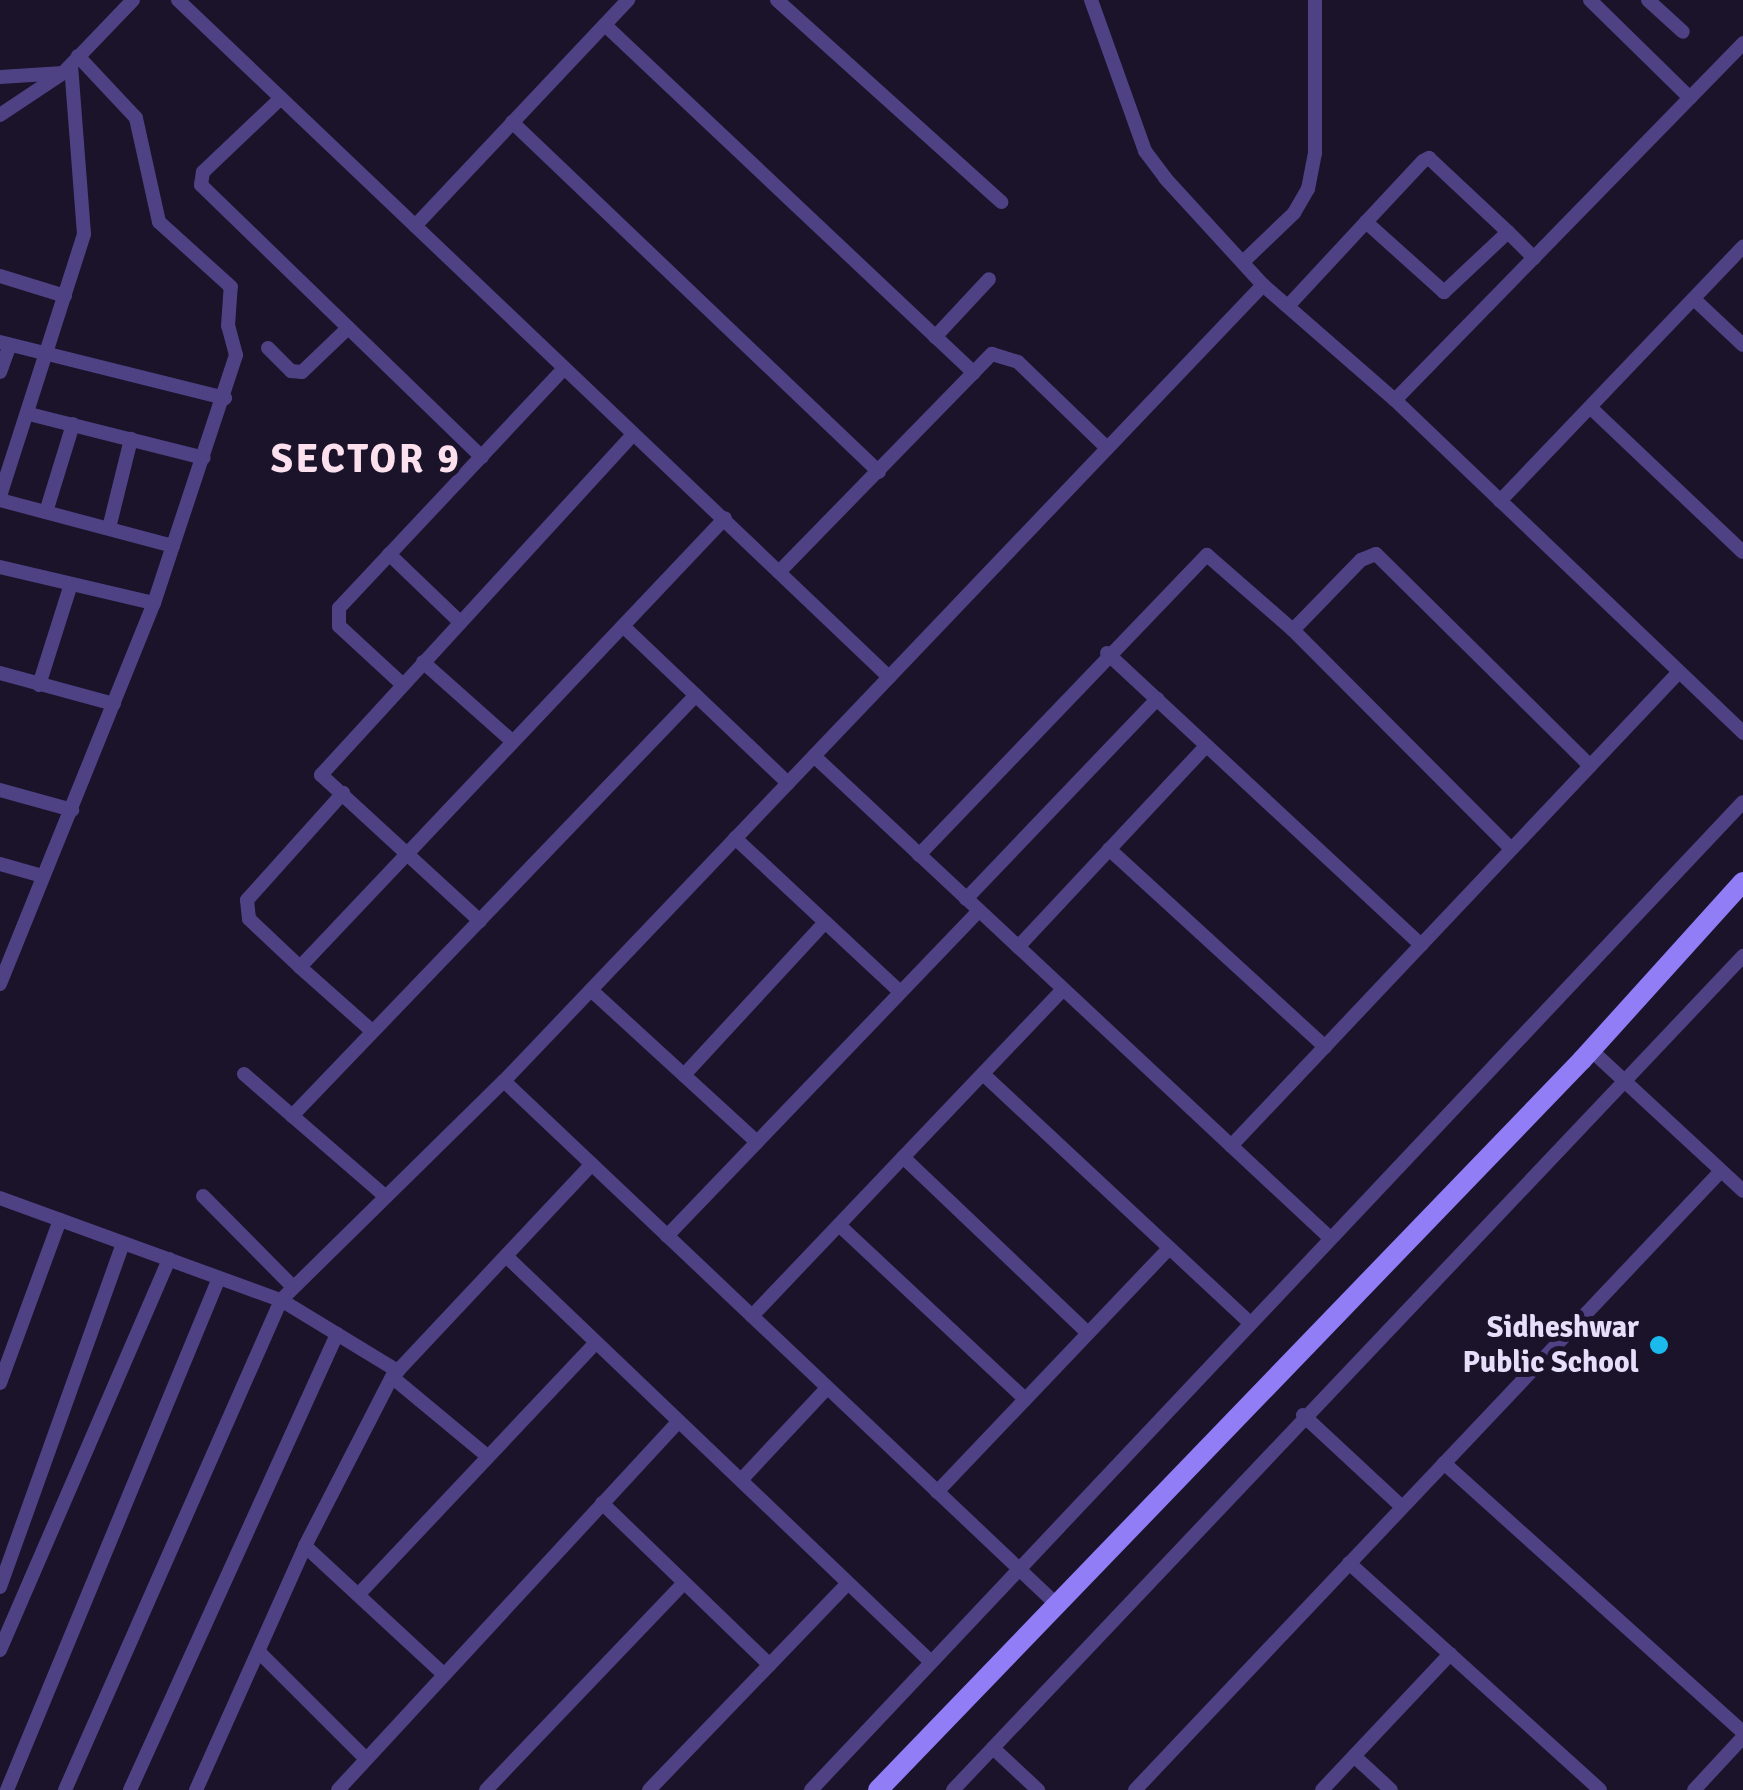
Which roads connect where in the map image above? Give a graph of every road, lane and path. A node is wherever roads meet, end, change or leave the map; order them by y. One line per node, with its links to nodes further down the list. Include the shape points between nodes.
1 (133, 0): 12 (street)
2 (178, 0): 14 (street)
3 (628, 0): 9 (street)
4 (777, 0): 18 (street)
5 (1091, 0): 24 (street, via 1145,151)
6 (1315, 0): 24 (street, via 1316,139 1308,190)
7 (1590, 0): 15 (street)
8 (1648, 0): 10 (street)
9 (604, 25): 17 (street); 32 (street)
10 (1683, 32)
11 (1743, 43): 15 (street)
12 (71, 65): 13 (street); 16 (street); 28 (street, via 84,234); 40 (street, via 136,118 159,222 231,287 228,326 236,356)
13 (0, 77)
14 (281, 98): 20 (street); 31 (street, via 203,172 201,185)
15 (1690, 98): 23 (street)
16 (0, 115)
17 (512, 122): 20 (street); 50 (street)
18 (1001, 202)
19 (1366, 222): 21 (street, via 1444,292); 21 (street, via 1429,158); 30 (street)
20 (415, 226): 37 (street)
21 (1508, 232): 23 (street)
22 (1743, 247): 29 (street)
23 (1534, 258): 41 (street)
24 (1245, 260): 27 (street)
25 (0, 276): 28 (street)
26 (989, 279): 32 (street)
27 (1264, 284): 30 (street); 47 (street)
28 (65, 296): 36 (street)
29 (1694, 300): 34 (street); 42 (street)
30 (1288, 306): 41 (street)
31 (348, 328): 35 (street, via 302,372 291,371); 48 (street)
32 (935, 337): 39 (street)
33 (5, 343): 36 (street); 38 (street)
34 (1743, 344)
35 (268, 348)
36 (48, 354): 40 (street); 43 (street)
37 (564, 368): 45 (street); 48 (street)
38 (0, 372)
39 (974, 374): 47 (street, via 992,354 1005,353); 50 (street)
40 (225, 398): 49 (street)
41 (1395, 400): 52 (street)
42 (1591, 408): 52 (street); 57 (street)
43 (29, 414): 44 (street); 51 (street)
44 (72, 424): 46 (street); 53 (street)
45 (633, 434): 54 (street); 63 (street)
46 (131, 439): 49 (street); 55 (street)
47 (1108, 448): 70 (street)
48 (482, 457): 58 (street)
49 (204, 458): 56 (street)
50 (879, 472): 60 (street)
51 (0, 498): 53 (street)
52 (1500, 501): 68 (street)
53 (46, 512): 55 (street)
54 (725, 518): 60 (street); 64 (street)
55 (109, 528): 56 (street)
56 (173, 546): 62 (street)
57 (1743, 552)
58 (389, 554): 63 (street); 71 (street, via 339,608 337,621)
59 (0, 567): 61 (street)
60 (779, 572): 70 (street)
61 (71, 584): 62 (street); 72 (street)
62 (154, 603): 75 (street)
63 (460, 622): 67 (street)
64 (623, 626): 73 (street); 77 (street)
65 (1293, 630): 66 (street, via 1206,555); 80 (street, via 1360,560 1376,554); 88 (street)
66 (1107, 653): 74 (street); 90 (street)
67 (423, 662): 71 (street); 77 (street)
68 (1679, 672): 76 (street); 80 (street)
69 (0, 674): 72 (street)
70 (889, 677): 79 (street)
71 (403, 684): 83 (street, via 321,775)
72 (39, 685): 75 (street)
73 (696, 695): 81 (street); 96 (street)
74 (1156, 699): 78 (street); 94 (street)
75 (114, 704): 85 (street)
76 (1743, 733)
77 (513, 742): 89 (street)
78 (1206, 746): 87 (street); 98 (street)
79 (814, 756): 81 (street); 90 (street)
80 (1590, 766): 88 (street)
81 (788, 783): 86 (street)
82 (0, 790): 85 (street)
83 (343, 793): 89 (street); 101 (street, via 247,900 249,918)
84 (1743, 802): 127 (street)
85 (72, 810): 92 (street)
86 (736, 838): 97 (street); 104 (street)
87 (1109, 849): 99 (street); 107 (street)
88 (1512, 849): 98 (street)
89 (410, 852): 96 (street); 101 (street)
90 (920, 855): 94 (street)
91 (0, 864): 92 (street)
92 (42, 876): 102 (street)
93 (1743, 882): 108 (street)
94 (966, 899): 95 (street)
95 (979, 910): 99 (street); 105 (street)
96 (480, 921): 106 (street)
97 (825, 922): 105 (street); 111 (street)
98 (1421, 945): 107 (street)
99 (1018, 947): 103 (street)
100 (1743, 956): 113 (street)
101 (300, 968): 106 (street)
102 (0, 984)
103 (1063, 989): 110 (street); 116 (street)
104 (591, 990): 111 (street); 112 (street)
105 (900, 992): 115 (street)
106 (372, 1031): 114 (street)
107 (1325, 1047): 116 (street)
108 (1591, 1050): 113 (street); 161 (street)
109 (244, 1074): 114 (street)
110 (982, 1074): 117 (street); 129 (street)
111 (684, 1075): 115 (street)
112 (504, 1081): 118 (street); 122 (street)
113 (1624, 1083): 119 (street); 144 (street)
114 (292, 1116): 122 (street)
115 (757, 1142): 126 (street)
116 (1231, 1146): 127 (street)
117 (903, 1157): 125 (street); 138 (street)
118 (592, 1164): 126 (street); 130 (street)
119 (1721, 1170): 120 (street); 147 (street)
120 (1743, 1192)
121 (204, 1196): 133 (street)
122 (386, 1196): 133 (street)
123 (0, 1198): 124 (street)
124 (60, 1220): 128 (street); 141 (street)
125 (839, 1224): 135 (street); 143 (street)
126 (667, 1236): 135 (street)
127 (1330, 1238): 136 (street)
128 (123, 1243): 131 (street); 152 (street)
129 (1169, 1248): 136 (street); 138 (street)
130 (506, 1256): 139 (street); 140 (street)
131 (169, 1259): 132 (street); 153 (street)
132 (219, 1278): 134 (street); 173 (street)
133 (292, 1286): 134 (street)
134 (281, 1300): 137 (street); 174 (street)
135 (752, 1316): 142 (street)
136 (1250, 1323): 156 (street)
137 (336, 1334): 140 (street); 175 (street)
138 (1088, 1334): 143 (street)
139 (596, 1342): 145 (street); 146 (street)
140 (395, 1374): 146 (street); 154 (street)
141 (0, 1383)
142 (827, 1388): 148 (street); 149 (street)
143 (1025, 1399): 149 (street)
144 (1302, 1415): 151 (street); 169 (street)
145 (679, 1421): 148 (street); 150 (street)
146 (486, 1455): 160 (street)
147 (1444, 1463): 151 (street); 168 (street)
148 (741, 1480): 158 (street)
149 (937, 1492): 156 (street)
150 (602, 1504): 157 (street); 167 (street)
151 (1402, 1507): 155 (street)
152 (27, 1510): 153 (street); 159 (street)
153 (52, 1522): 162 (street)
154 (305, 1546): 160 (street); 163 (street)
155 (1349, 1563): 164 (street); 184 (street)
156 (1017, 1569): 161 (street); 165 (street)
157 (684, 1583): 166 (street); 178 (street)
158 (848, 1583): 165 (street); 166 (street)
159 (0, 1587)
160 (358, 1595): 167 (street)
161 (1055, 1603): 181 (street)
162 (0, 1650)
163 (259, 1652): 171 (street); 176 (street)
164 (1450, 1654): 170 (street); 187 (street)
165 (931, 1662): 180 (street)
166 (770, 1665): 179 (street)
167 (443, 1674): 171 (street)
168 (1743, 1735): 172 (street)
169 (993, 1748): 182 (street); 183 (street)
170 (1354, 1756): 185 (street); 186 (street)
171 (366, 1758): 177 (street)
172 (1706, 1777): 188 (street); 189 (street)
173 (6, 1790)
174 (65, 1790)
175 (130, 1790)
176 (196, 1790)
177 (338, 1790)
178 (486, 1790)
179 (649, 1790)
180 (811, 1790)
181 (878, 1790)
182 (953, 1790)
183 (1038, 1790)
184 (1134, 1790)
185 (1322, 1790)
186 (1391, 1790)
187 (1600, 1790)
188 (1694, 1790)
189 (1720, 1790)

